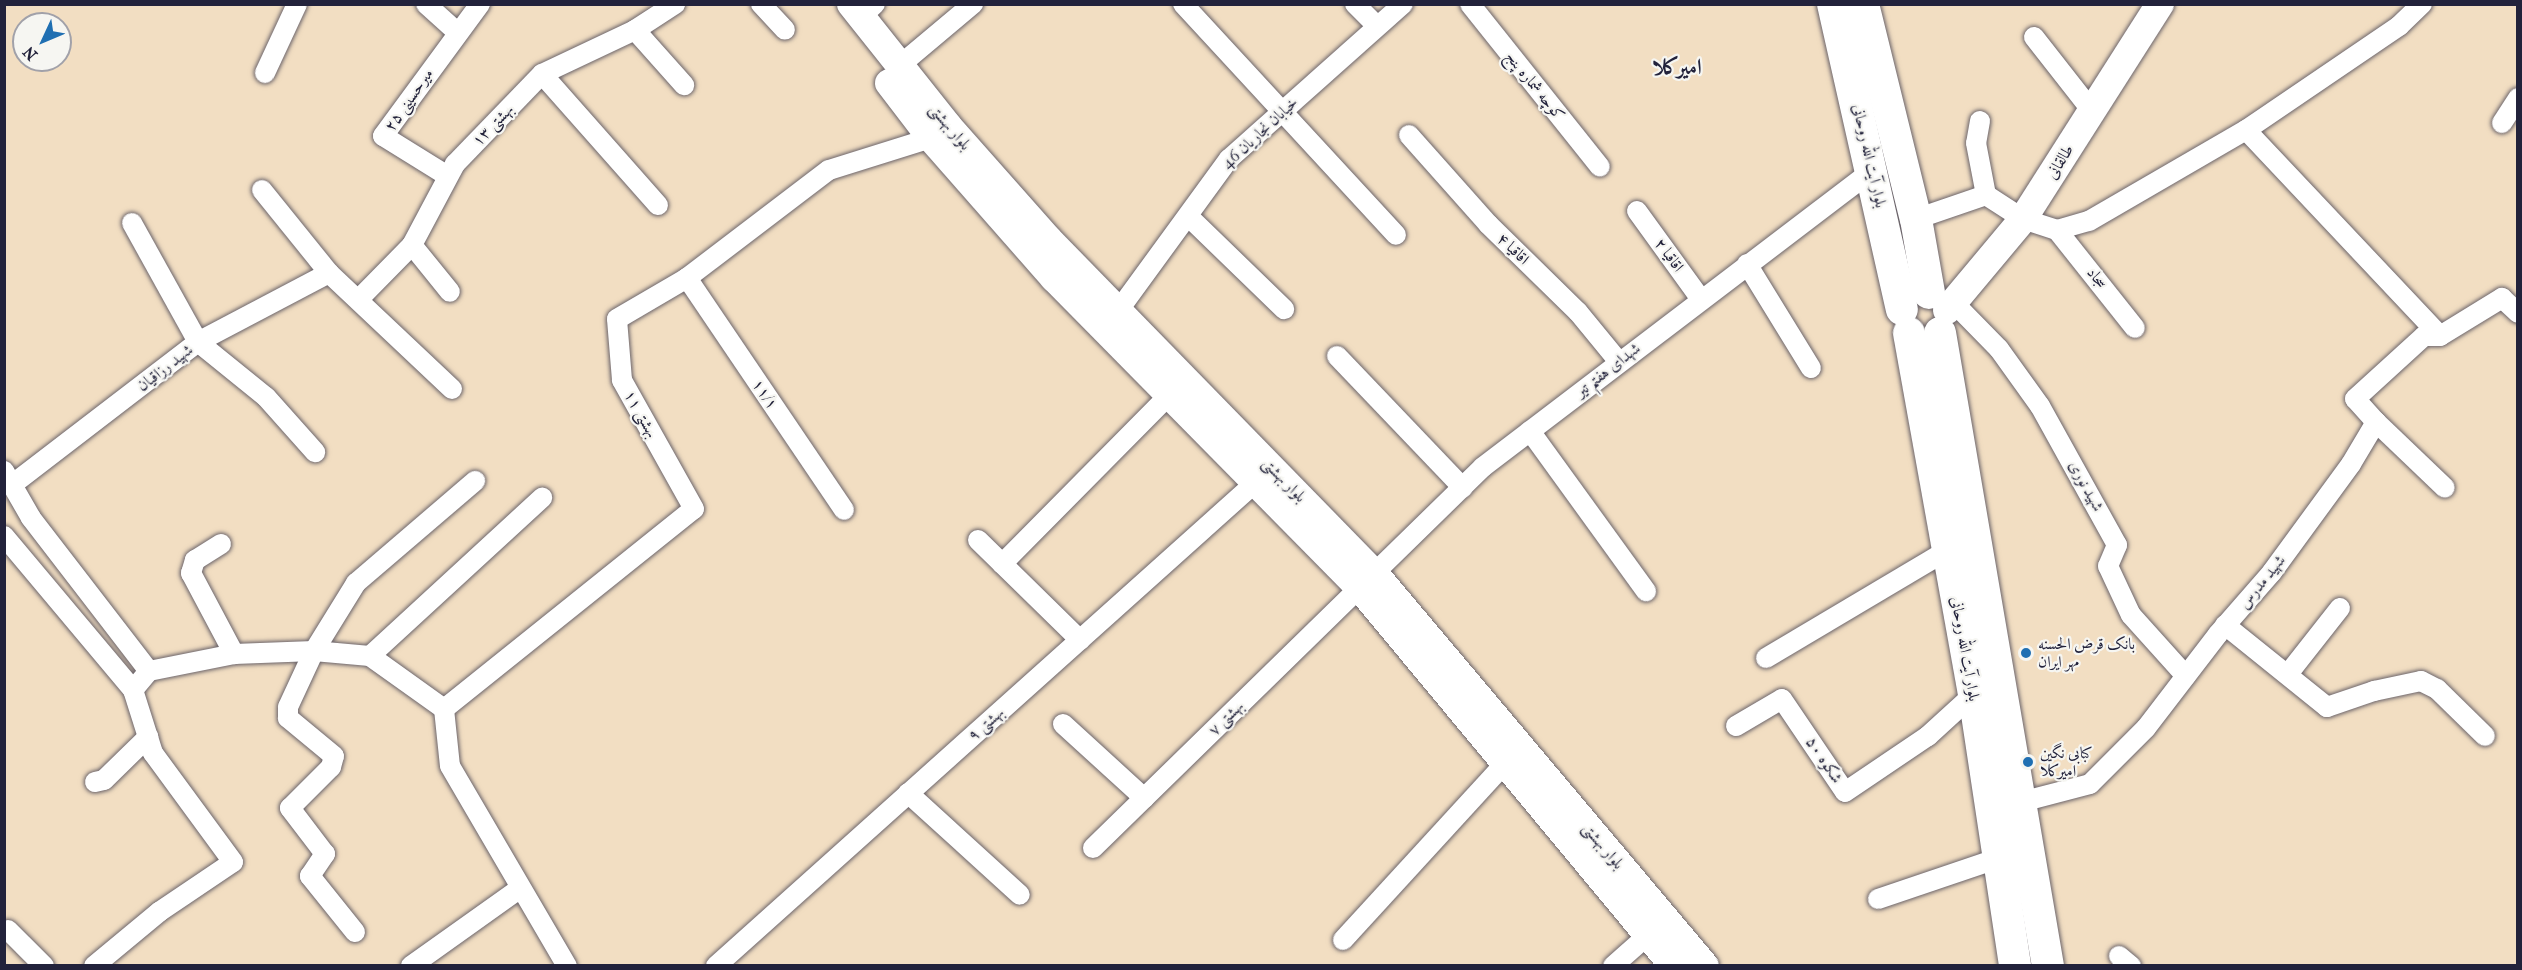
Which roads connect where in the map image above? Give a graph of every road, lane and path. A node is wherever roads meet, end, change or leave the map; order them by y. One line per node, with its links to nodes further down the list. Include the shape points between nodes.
1 (297, 4): 23 (street)
2 (426, 4): 20 (street)
3 (480, 4): 20 (street, میرحسینی ۲۵)
4 (675, 4): 18 (street, بهشتی ۱۳)
5 (761, 4): 19 (street)
6 (830, 4): 33 (main road, بلوار بهشتی)
7 (973, 4): 22 (street)
8 (1183, 4): 27 (street)
9 (1355, 4): 17 (street)
10 (1403, 4): 17 (street, خیابان نجاریان 46)
11 (1470, 4): 34 (street, کوچه شماره پنج)
12 (1833, 4): 35 (main road, بلوار آیت الله روحانی)
13 (1863, 4): 42 (main road, بلوار آیت الله روحانی)
14 (2160, 4): 28 (main road, طالقانی)
15 (2422, 4): 31 (street, via 2399,27)
16 (862, 9): 22 (main road, بلوار بهشتی)
17 (1376, 26): 27 (street, خیابان نجاریان 46)
18 (634, 30): 24 (street, بهشتی ۱۳); 25 (street)
19 (784, 30)
20 (457, 32): 36 (street, میرحسینی ۲۵, via 383,136)
21 (2034, 37): 28 (street)
22 (899, 66): 57 (main road, بلوار بهشتی, via 1049,240)
23 (265, 73)
24 (542, 74): 36 (street, بهشتی ۱۳); 39 (street)
25 (684, 85)
26 (2517, 98): 30 (street)
27 (1284, 111): 41 (street, خیابان نجاریان 46, via 1229,159); 46 (street)
28 (2092, 111): 43 (main road, طالقانی)
29 (1980, 121): 38 (street, via 1976,143)
30 (2502, 123)
31 (2246, 130): 45 (street, via 2089,220); 60 (street)
32 (1408, 135): 63 (street, اقاقیا ۴, via 1488,224 1578,312)
33 (931, 138): 50 (street, بهشتی ۱۱, via 829,170); 57 (main road, بلوار بهشتی, via 1054,278)
34 (1600, 167)
35 (1873, 170): 48 (street, شهدای هفتم تیر); 58 (main road, بلوار آیت الله روحانی)
36 (446, 175): 47 (street, بهشتی ۱۳)
37 (262, 190): 49 (street)
38 (1986, 195): 42 (street); 43 (street)
39 (658, 205)
40 (1637, 211): 53 (street, اقاقیا ۲)
41 (1188, 216): 54 (street); 57 (street, خیابان نجاریان 46)
42 (1916, 219): 55 (main road, بلوار آیت الله روحانی)
43 (2023, 219): 45 (street); 55 (main road, طالقانی)
44 (132, 223): 61 (street)
45 (2057, 230): 59 (street, سجاد)
46 (1396, 235)
47 (412, 245): 51 (street); 52 (street, بهشتی ۱۳)
48 (1747, 264): 53 (street, شهدای هفتم تیر); 64 (street)
49 (329, 273): 52 (street); 61 (street, شهید رزاقیان)
50 (687, 278): 76 (street, ۱۱/۱); 96 (street, بهشتی ۱۱, via 617,319 622,380 694,509)
51 (450, 292)
52 (359, 298): 65 (street)
53 (1700, 298): 63 (street, شهدای هفتم تیر)
54 (1284, 309)
55 (1943, 310): 58 (main road, via 1912,296); 58 (main road, via 1924,339); 93 (street, شهید نوری, via 1999,350 2040,406 2117,545 2108,566 2131,615); 105 (main road, بلوار آیت الله روحانی)
56 (2517, 313): 60 (street, via 2502,298)
57 (1111, 319): 66 (main road, بلوار بهشتی); 82 (main road, بلوار بهشتی)
58 (1905, 321): 80 (main road, بلوار آیت الله روحانی)
59 (2135, 328)
60 (2440, 336): 67 (street, via 2424,336 2355,399)
61 (198, 342): 69 (street, via 266,397); 70 (street, شهید رزاقیان)
62 (1337, 356): 73 (street)
63 (1619, 362): 68 (street, شهدای هفتم تیر)
64 (1811, 368)
65 (452, 389)
66 (1169, 395): 72 (main road, بلوار بهشتی); 81 (street)
67 (2376, 422): 74 (street); 85 (street, شهید مدرس, via 2351,464 2272,572)
68 (1530, 431): 73 (street, شهدای هفتم تیر); 83 (street)
69 (315, 452)
70 (9, 477): 91 (street, via 31,518)
71 (475, 481): 87 (street, via 356,583)
72 (1256, 482): 82 (main road, بلوار بهشتی); 86 (street, بهشتی ۹)
73 (1463, 488): 82 (street, شهدای هفتم تیر)
74 (2445, 488)
75 (542, 498): 89 (street)
76 (844, 510)
77 (4, 536): 94 (street)
78 (978, 540): 81 (street)
79 (221, 544): 88 (street, via 195,560 191,573)
80 (1948, 550): 90 (street); 95 (main road, بلوار آیت الله روحانی)
81 (1002, 564): 86 (street)
82 (1367, 581): 101 (main road, بلوار بهشتی); 104 (street, بهشتی ۷); 106 (main road, بلوار بهشتی)
83 (1646, 591)
84 (2340, 608): 92 (street)
85 (2226, 625): 92 (street); 93 (street, شهید مدرس)
86 (1080, 640): 103 (street, بهشتی ۹)
87 (314, 651): 88 (street); 89 (street); 113 (street, via 288,707 288,718 334,756 334,761 290,808 324,854 310,876)
88 (234, 654): 91 (street)
89 (370, 656): 96 (street)
90 (1766, 658)
91 (149, 671): 94 (street)
92 (2288, 674): 99 (street, via 2327,707 2421,681 2437,688)
93 (2186, 676): 105 (street, شهید مدرس, via 2146,728 2090,784)
94 (133, 690): 100 (street)
95 (1974, 694): 98 (street, شکوه ۵۰, via 1928,736 1845,792 1782,699); 108 (main road, بلوار آیت الله روحانی)
96 (444, 709): 109 (street, via 450,766)
97 (1063, 724): 104 (street)
98 (1736, 726)
99 (2485, 736)
100 (148, 737): 102 (street, via 104,780); 117 (street, via 153,753 233,862 159,912)
101 (1506, 762): 106 (main road, بلوار بهشتی); 115 (street)
102 (96, 782)
103 (908, 793): 110 (street); 120 (street, بهشتی ۹)
104 (1144, 798): 107 (street, بهشتی ۷)
105 (2021, 802): 125 (main road, بلوار آیت الله روحانی)
106 (1568, 821): 114 (main road, بلوار بهشتی); 123 (main road, بلوار بهشتی)
107 (1093, 848)
108 (1999, 858): 111 (street); 124 (main road, بلوار آیت الله روحانی)
109 (519, 889): 118 (street); 119 (street)
110 (1020, 895)
111 (1878, 899)
112 (8, 930): 116 (street)
113 (355, 932)
114 (1648, 934): 121 (street); 122 (main road, بلوار بهشتی)
115 (1343, 940)
116 (44, 966)
117 (94, 966)
118 (411, 966)
119 (567, 966)
120 (716, 966)
121 (1613, 966)
122 (1674, 966)
123 (1705, 966)
124 (2014, 966)
125 (2048, 966)

